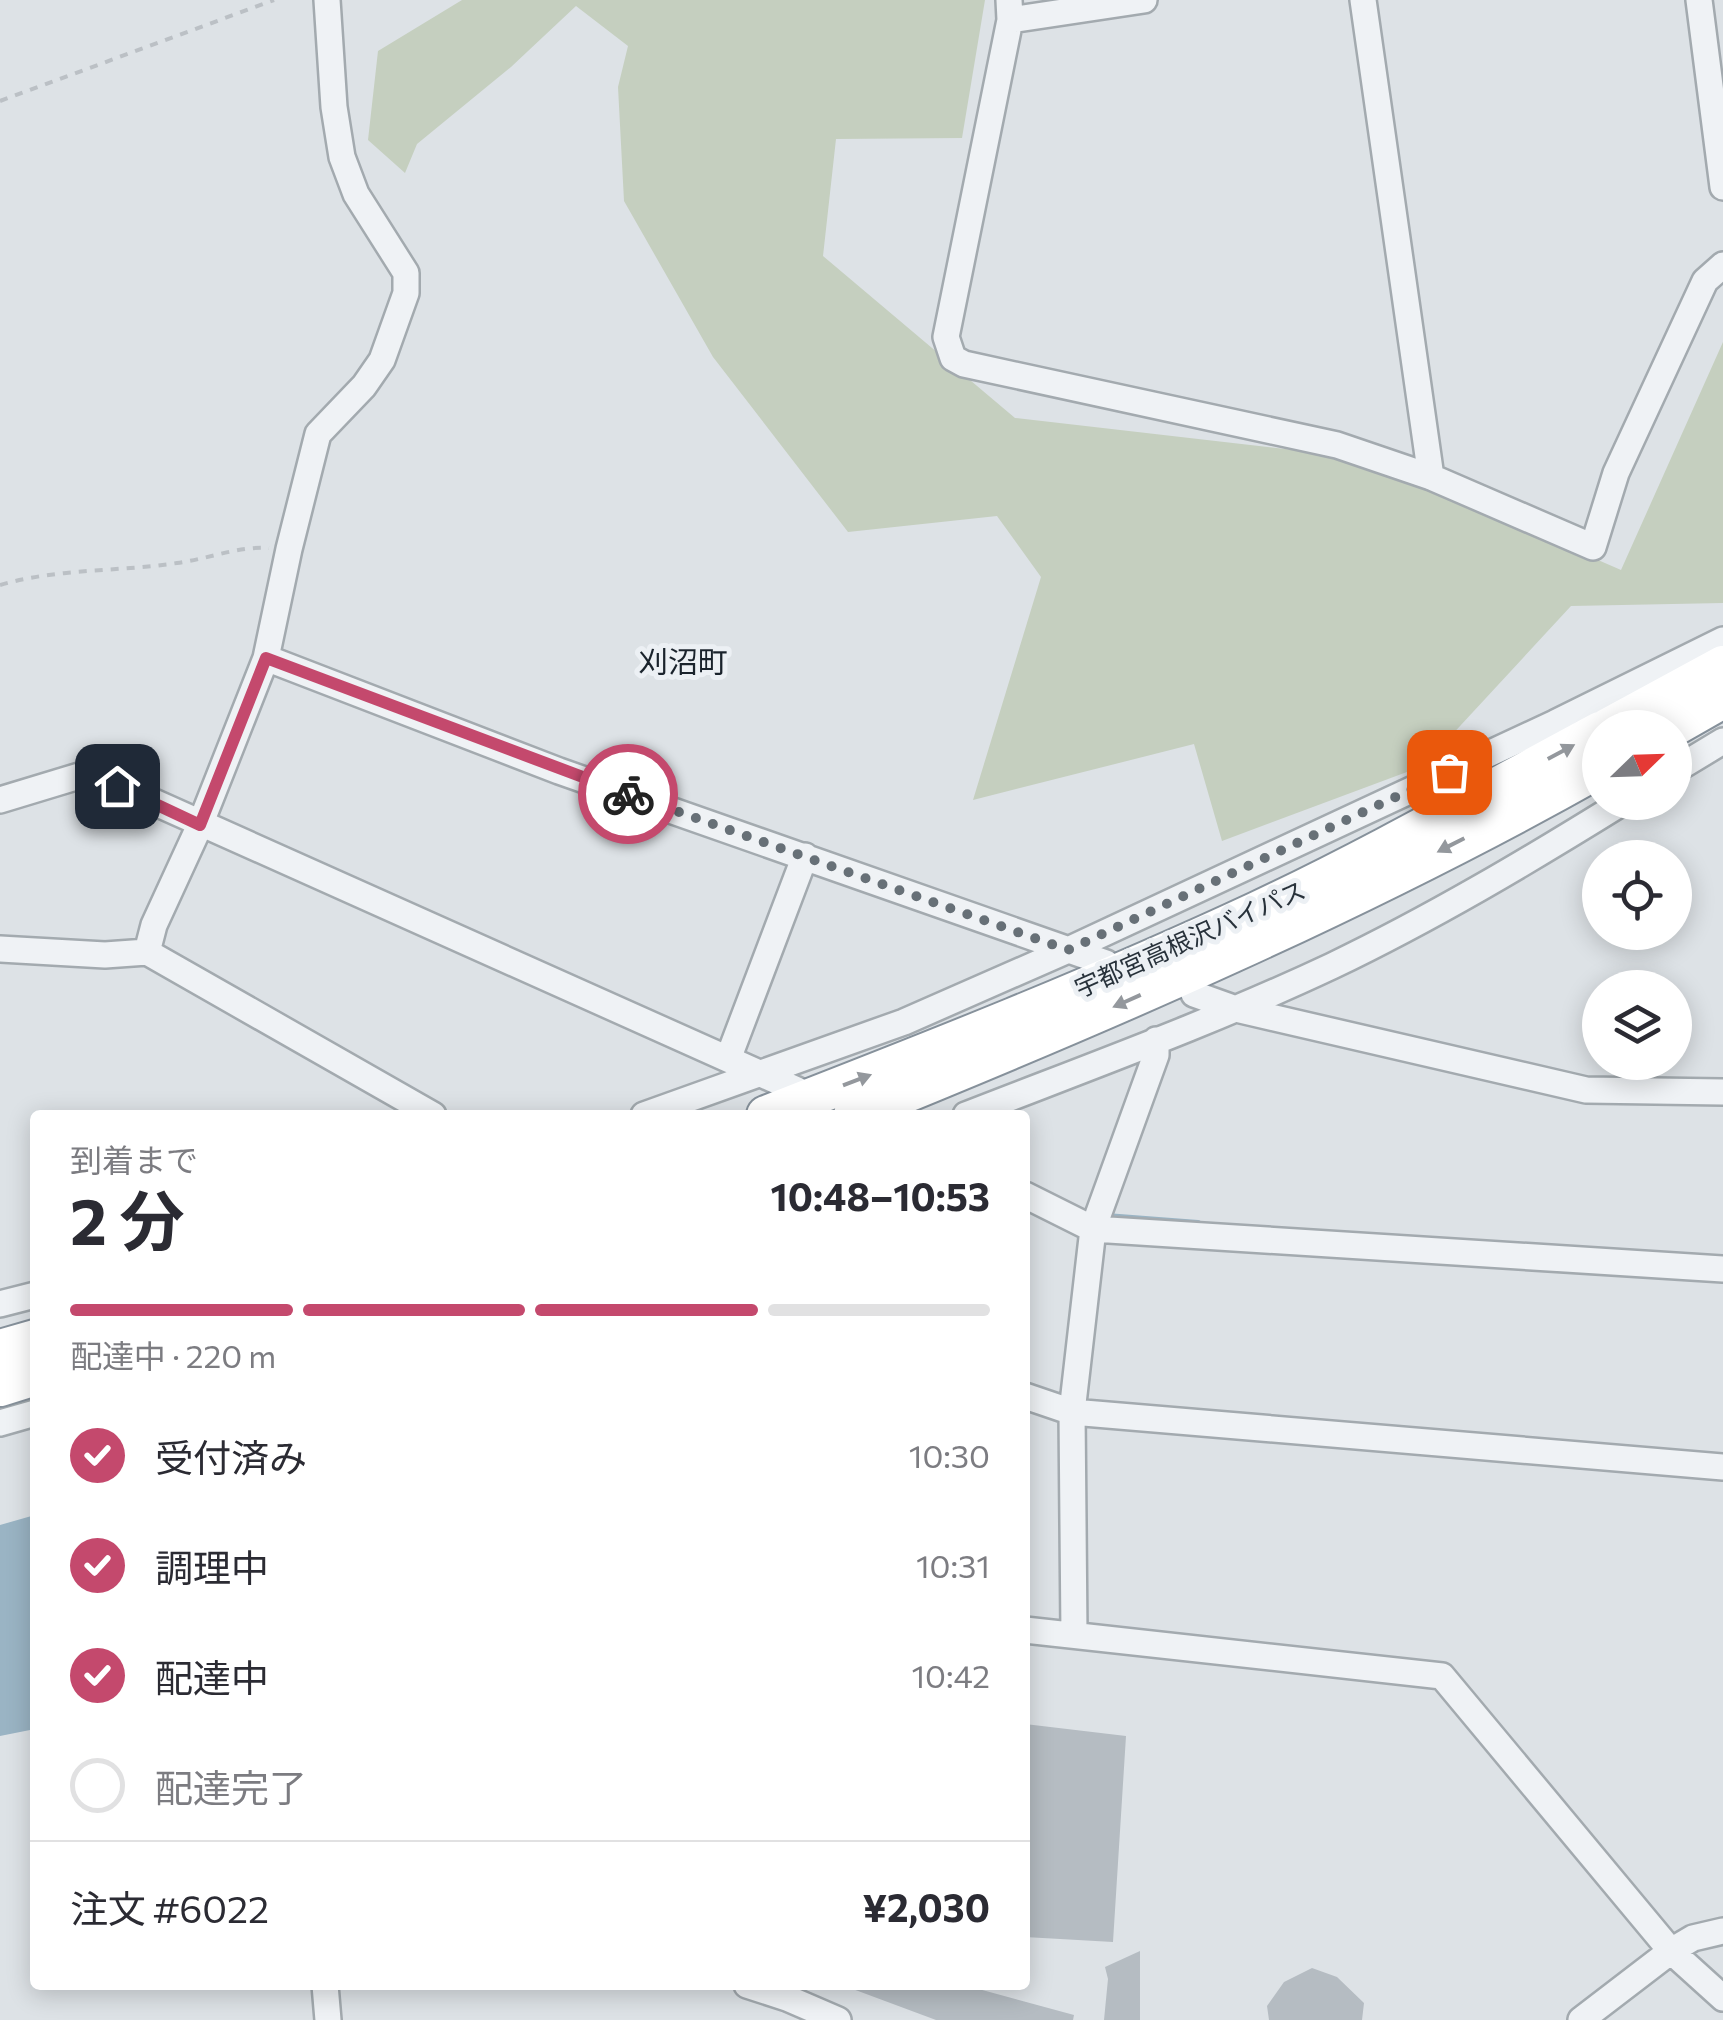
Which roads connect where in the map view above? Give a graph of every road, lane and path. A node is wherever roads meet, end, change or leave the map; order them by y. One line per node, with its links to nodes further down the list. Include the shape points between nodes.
1 (274, 0): 7 (path)
2 (327, 0): 11 (street, via 342,157 356,194 406,273 406,293 382,360 318,434)
3 (1144, 0): 6 (street)
4 (1362, 0): 10 (street)
5 (1699, 0): 8 (street)
6 (1010, 10): 10 (street, via 947,325 953,358 1338,445)
7 (0, 100)
8 (1723, 187)
9 (1723, 265): 10 (street, via 1705,281 1616,473 1593,548)
10 (1431, 476)
11 (289, 549): 12 (path, via 255,547 177,564 33,575); 14 (street)
12 (0, 585)
13 (1723, 640): 28 (street)
14 (266, 658): 25 (street); 26 (street)
15 (1723, 665): 17 (highway)
16 (1723, 699): 18 (highway)
17 (1640, 710)
18 (1692, 717)
19 (1723, 740): 21 (street)
20 (1582, 741): 40 (highway, 宇都宮高根沢バイパス, one-way to 20, via 1241,918)
21 (1692, 759)
22 (1582, 777): 41 (highway, 宇都宮高根沢バイパス, one-way to 41, via 1227,956)
23 (0, 800): 25 (street, via 89,773)
24 (1592, 820): 32 (street, via 1429,916)
25 (200, 825): 29 (street); 34 (street)
26 (806, 856): 28 (street); 34 (street)
27 (0, 949): 29 (street)
28 (1068, 950): 30 (street); 35 (street, via 904,1022)
29 (147, 952): 38 (street)
30 (1106, 964)
31 (1194, 994): 32 (street)
32 (1236, 1009): 33 (street); 37 (street, via 1586,1090)
33 (1156, 1040): 42 (street); 44 (street)
34 (728, 1059): 35 (street)
35 (761, 1074): 36 (street); 39 (street)
36 (798, 1090)
37 (1723, 1092)
38 (424, 1110)
39 (658, 1110)
40 (779, 1110)
41 (865, 1110)
42 (979, 1110)
43 (1030, 1198): 44 (street)
44 (1094, 1229): 45 (street); 55 (street)
45 (1723, 1270)
46 (30, 1296): 47 (street)
47 (0, 1304)
48 (30, 1329): 49 (highway)
49 (0, 1335)
50 (30, 1340): 51 (highway)
51 (0, 1349)
52 (30, 1376): 53 (highway)
53 (0, 1385)
54 (1030, 1398): 55 (street)
55 (1072, 1412): 58 (street); 60 (street)
56 (30, 1415): 57 (street)
57 (0, 1422)
58 (1723, 1467)
59 (1030, 1630): 60 (street)
60 (1074, 1634): 62 (street, via 1442,1676)
61 (1723, 1931): 62 (street)
62 (1671, 1951): 65 (street); 68 (street)
63 (325, 1990): 66 (street)
64 (762, 1990): 67 (street)
65 (1723, 1998)
66 (328, 2020)
67 (838, 2020)
68 (1581, 2020)

